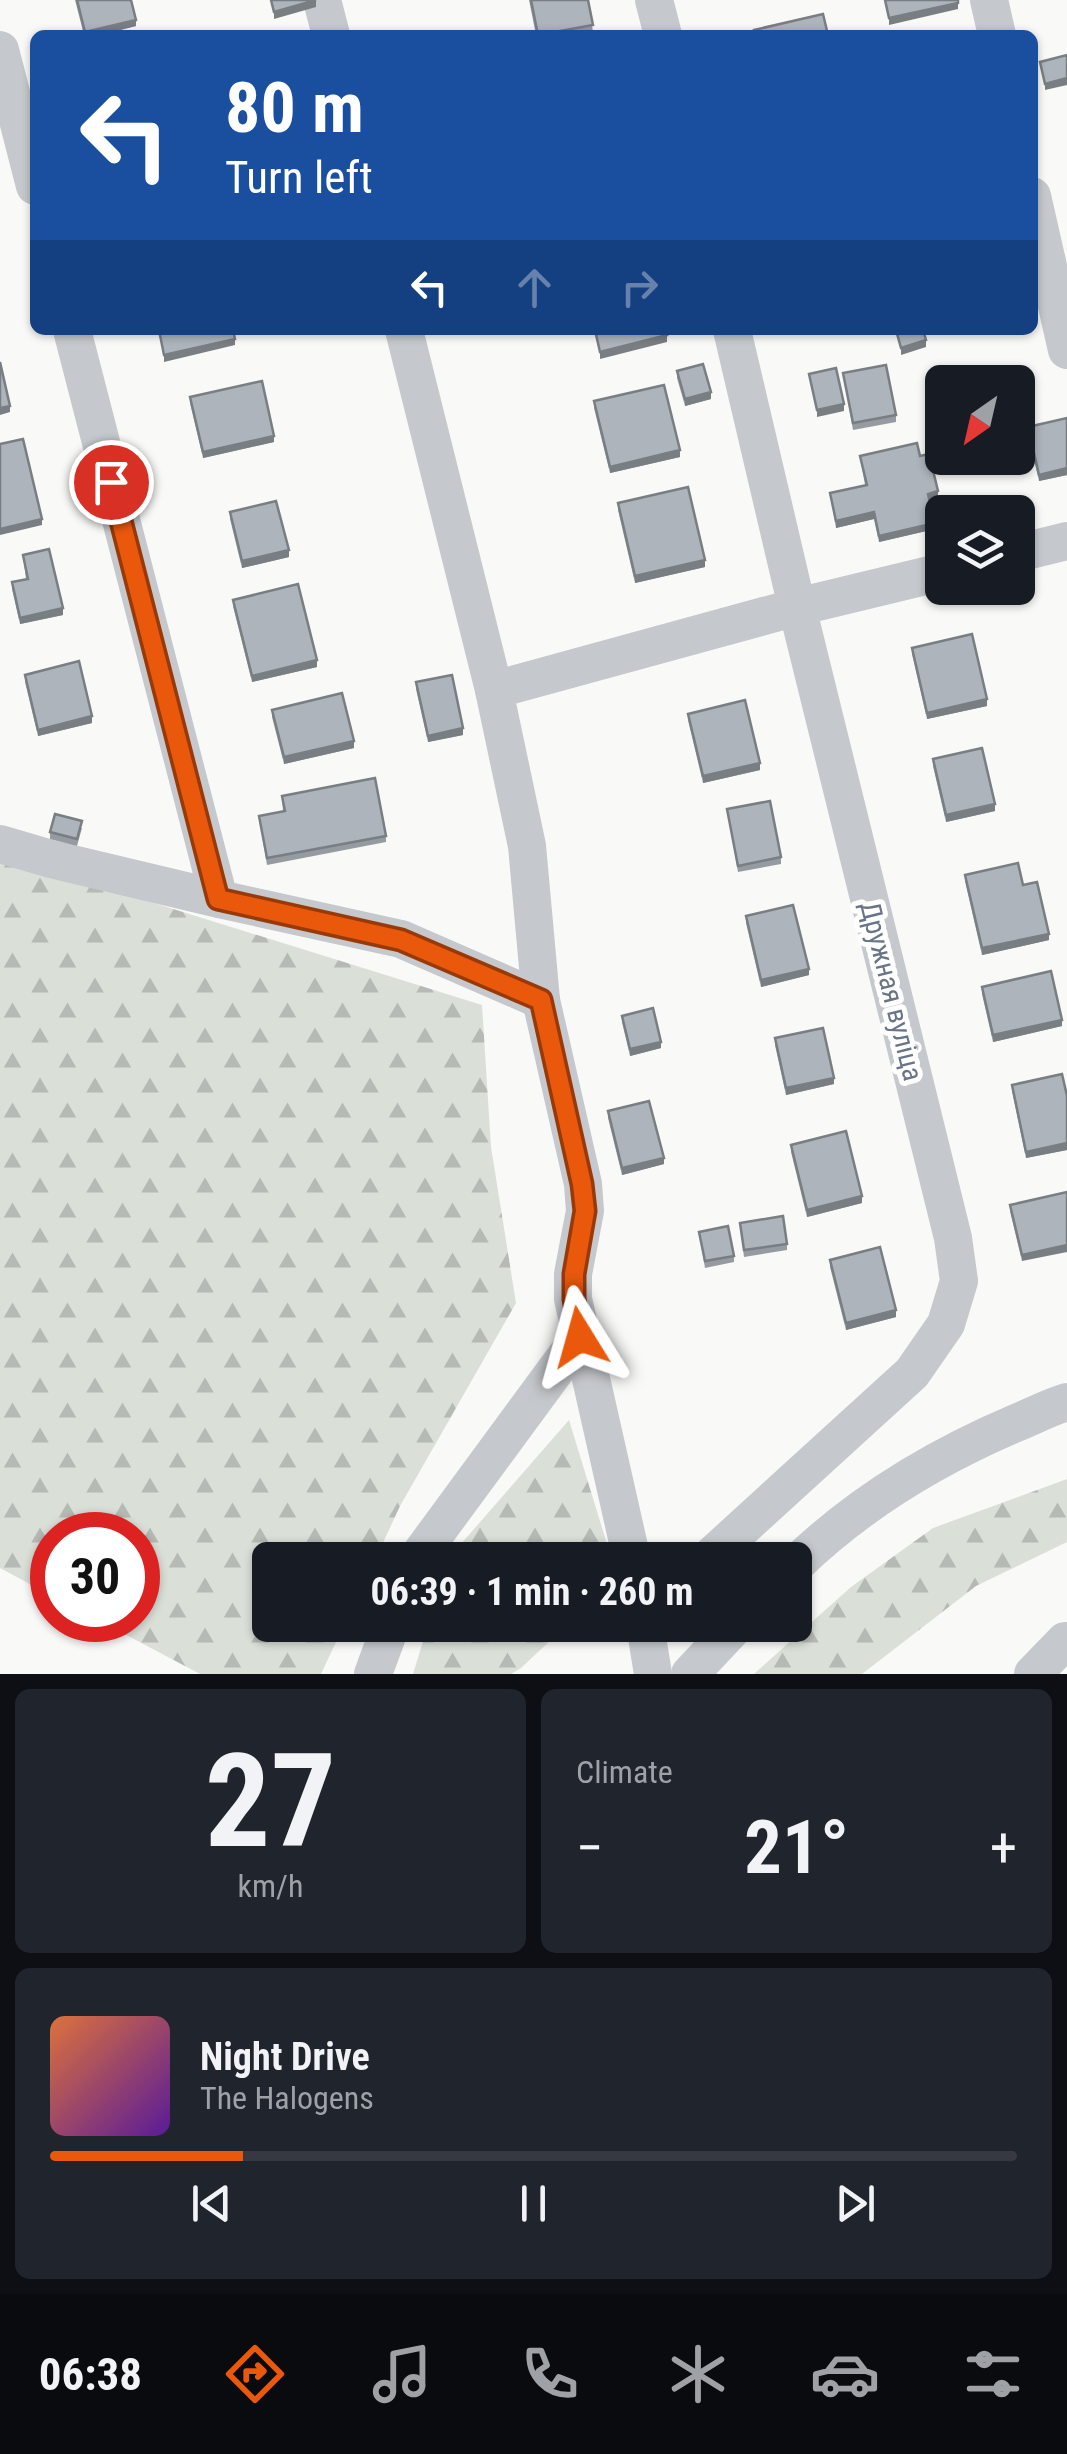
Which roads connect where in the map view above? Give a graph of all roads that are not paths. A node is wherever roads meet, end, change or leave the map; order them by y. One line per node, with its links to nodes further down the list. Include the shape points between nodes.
1 (322, 0): 4 (street)
2 (654, 0): 5 (street)
3 (989, 0): 6 (street)
4 (330, 30)
5 (662, 30)
6 (996, 30)
7 (0, 50): 8 (street)
8 (30, 167)
9 (1038, 222): 13 (street)
10 (73, 335): 20 (street)
11 (405, 335): 18 (street)
12 (733, 335): 17 (street, Дружная вуліца)
13 (1067, 350)
14 (1067, 541): 15 (street)
15 (1035, 549)
16 (925, 576): 17 (street)
17 (797, 607): 18 (street); 26 (street, Дружная вуліца, via 959,1281 946,1324 912,1373)
18 (494, 690): 21 (street, via 527,846)
19 (0, 844): 20 (street)
20 (218, 899): 21 (street, via 401,940)
21 (541, 1000): 22 (street, via 582,1184 585,1211 574,1274)
22 (580, 1337): 24 (street); 25 (street)
23 (1067, 1402): 27 (street, via 933,1463)
24 (429, 1542)
25 (628, 1542)
26 (727, 1542)
27 (812, 1549)
28 (1064, 1641): 35 (street)
29 (384, 1642): 32 (street)
30 (648, 1642): 33 (street)
31 (720, 1642): 34 (street)
32 (373, 1674)
33 (653, 1674)
34 (690, 1674)
35 (1033, 1674)

